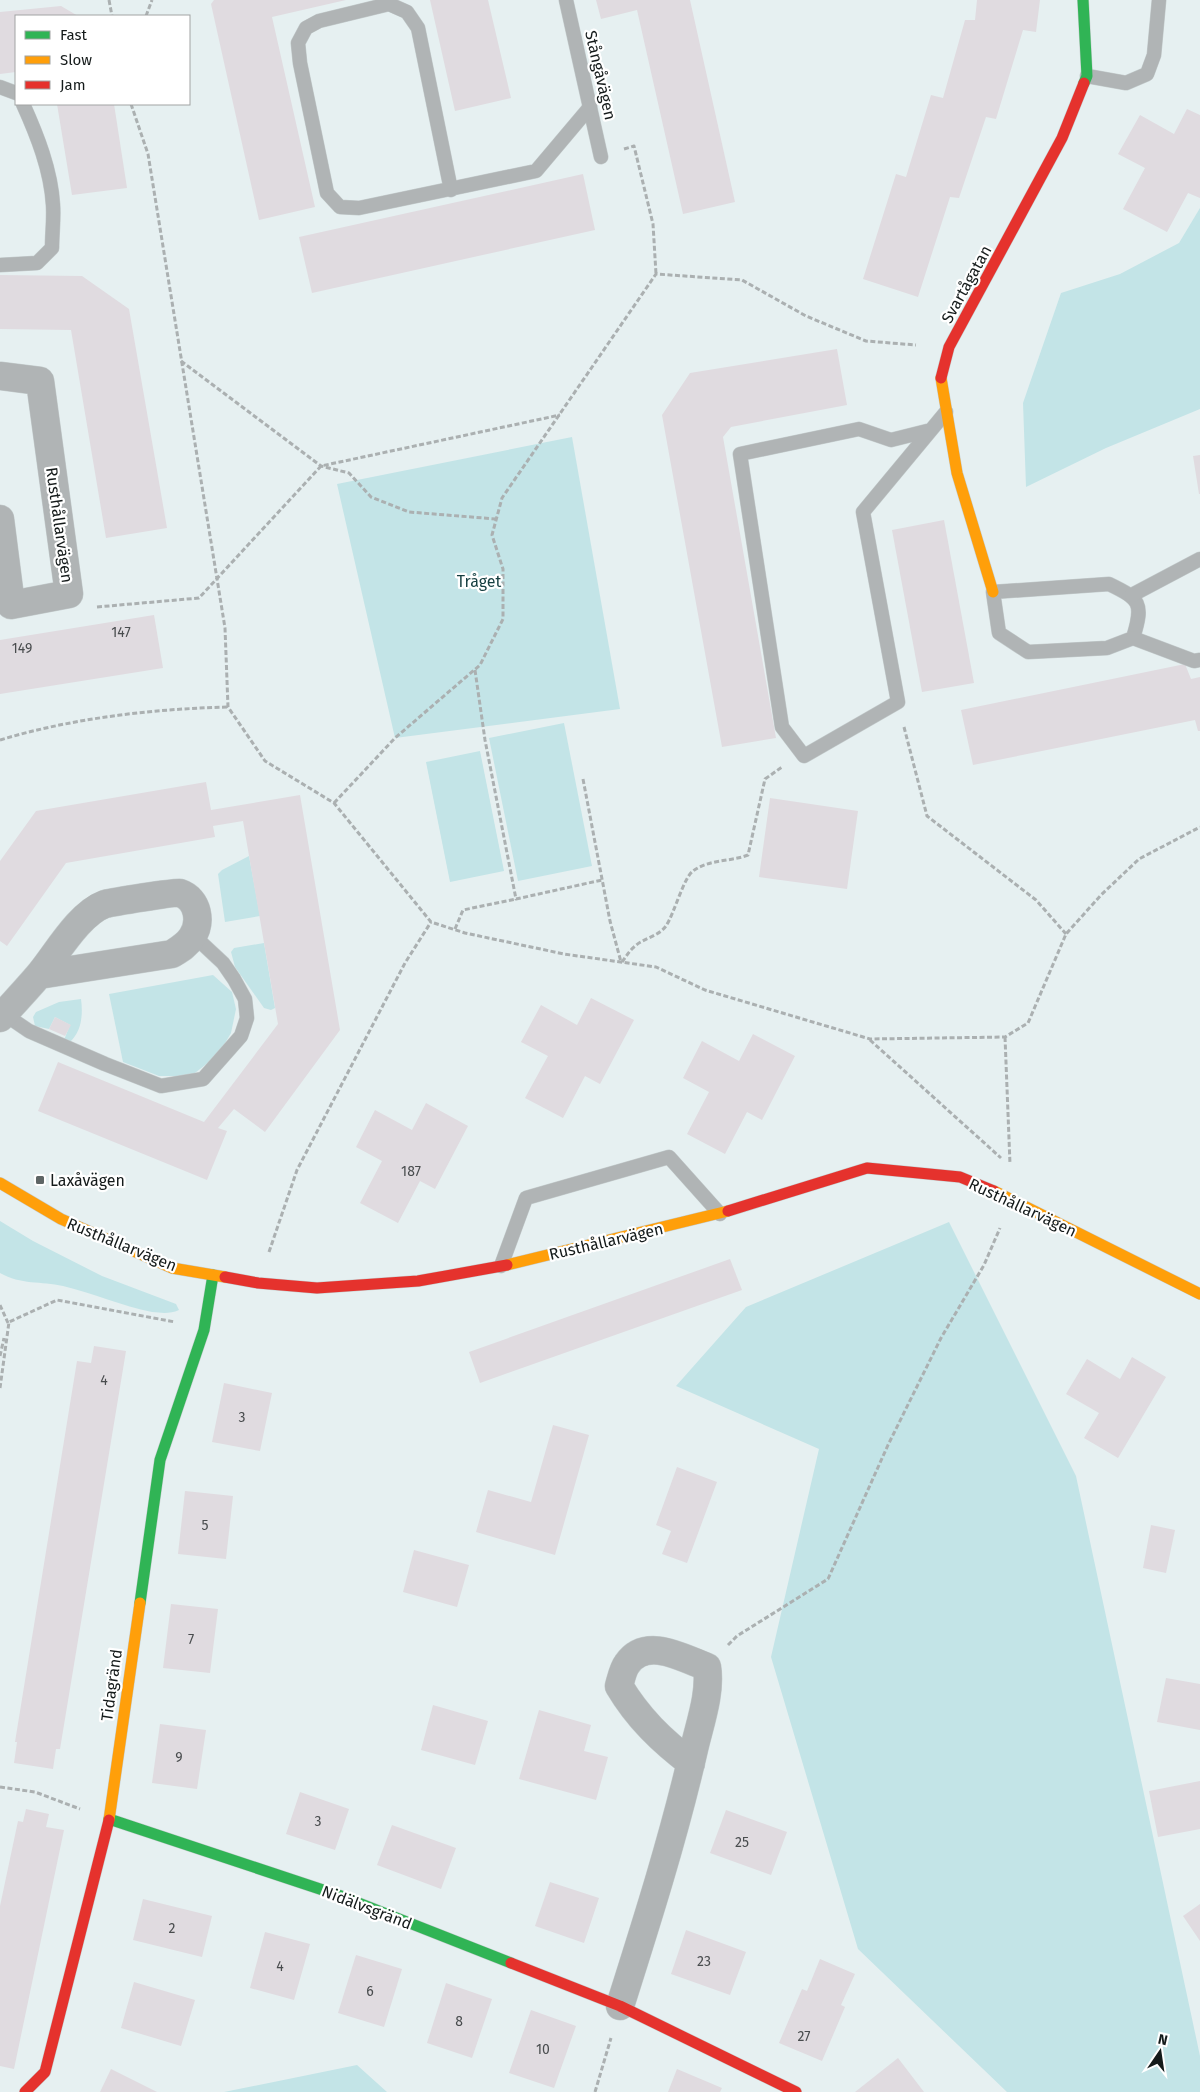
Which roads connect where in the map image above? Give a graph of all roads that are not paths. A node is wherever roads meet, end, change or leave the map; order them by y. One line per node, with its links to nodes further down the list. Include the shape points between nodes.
1 (566, 0): 8 (lane, Stångåvägen)
2 (1083, 0): 4 (street, Svartågatan)
3 (1159, 0): 4 (lane, via 1154,55 1147,74 1126,83)
4 (1087, 76): 13 (street, Svartågatan, via 1062,138 949,347 940,374)
5 (0, 88): 6 (lane)
6 (15, 93)
7 (23, 105): 11 (lane, via 46,164 53,204 52,248 37,263)
8 (590, 107): 9 (lane, Stångåvägen); 10 (lane, via 536,170)
9 (601, 157)
10 (451, 190): 10 (lane, via 359,208 340,207 327,193 300,63 298,43 306,28 319,21 388,4 407,12 418,28)
11 (0, 265)
12 (0, 376): 15 (street, Rusthållarvägen, via 40,381 69,594 11,605)
13 (946, 411): 14 (lane); 17 (street, Svartågatan, via 957,473)
14 (931, 430): 14 (lane, via 891,440 859,429 740,454 782,727 804,756 898,702 864,512)
15 (0, 519)
16 (1200, 559): 18 (lane)
17 (993, 592): 18 (lane, via 1109,584); 19 (lane, via 1000,633 1028,652 1107,648)
18 (1132, 595): 19 (lane, via 1139,608)
19 (1133, 638): 20 (lane, via 1194,661)
20 (1200, 660)
21 (193, 935): 22 (street, via 185,946 172,954); 22 (street, via 197,910 192,899 178,893 104,904 88,914); 23 (lane, via 223,963 234,979 245,999 247,1018 241,1036 203,1079 161,1086 29,1031)
22 (39, 975): 23 (street)
23 (2, 1016)
24 (0, 1183): 27 (street, Rusthållarvägen, via 61,1219 172,1268)
25 (720, 1214): 26 (street, Rusthållarvägen); 26 (lane, via 669,1157 526,1198); 28 (street, Rusthållarvägen, via 867,1168 960,1177)
26 (501, 1266): 27 (street, Rusthållarvägen, via 400,1282 317,1288)
27 (213, 1275): 30 (street, Tidagränd, via 204,1330 160,1460)
28 (1200, 1294)
29 (691, 1763): 29 (street, via 664,1742 633,1710 619,1686 627,1664 639,1653 656,1648 707,1666 709,1680); 31 (street, via 661,1878)
30 (109, 1819): 31 (street, Nidälvsgränd, via 341,1896); 32 (street, Tidagränd, via 45,2072)
31 (620, 2006): 33 (street, Nidälvsgränd)
32 (25, 2092)
33 (796, 2092)

